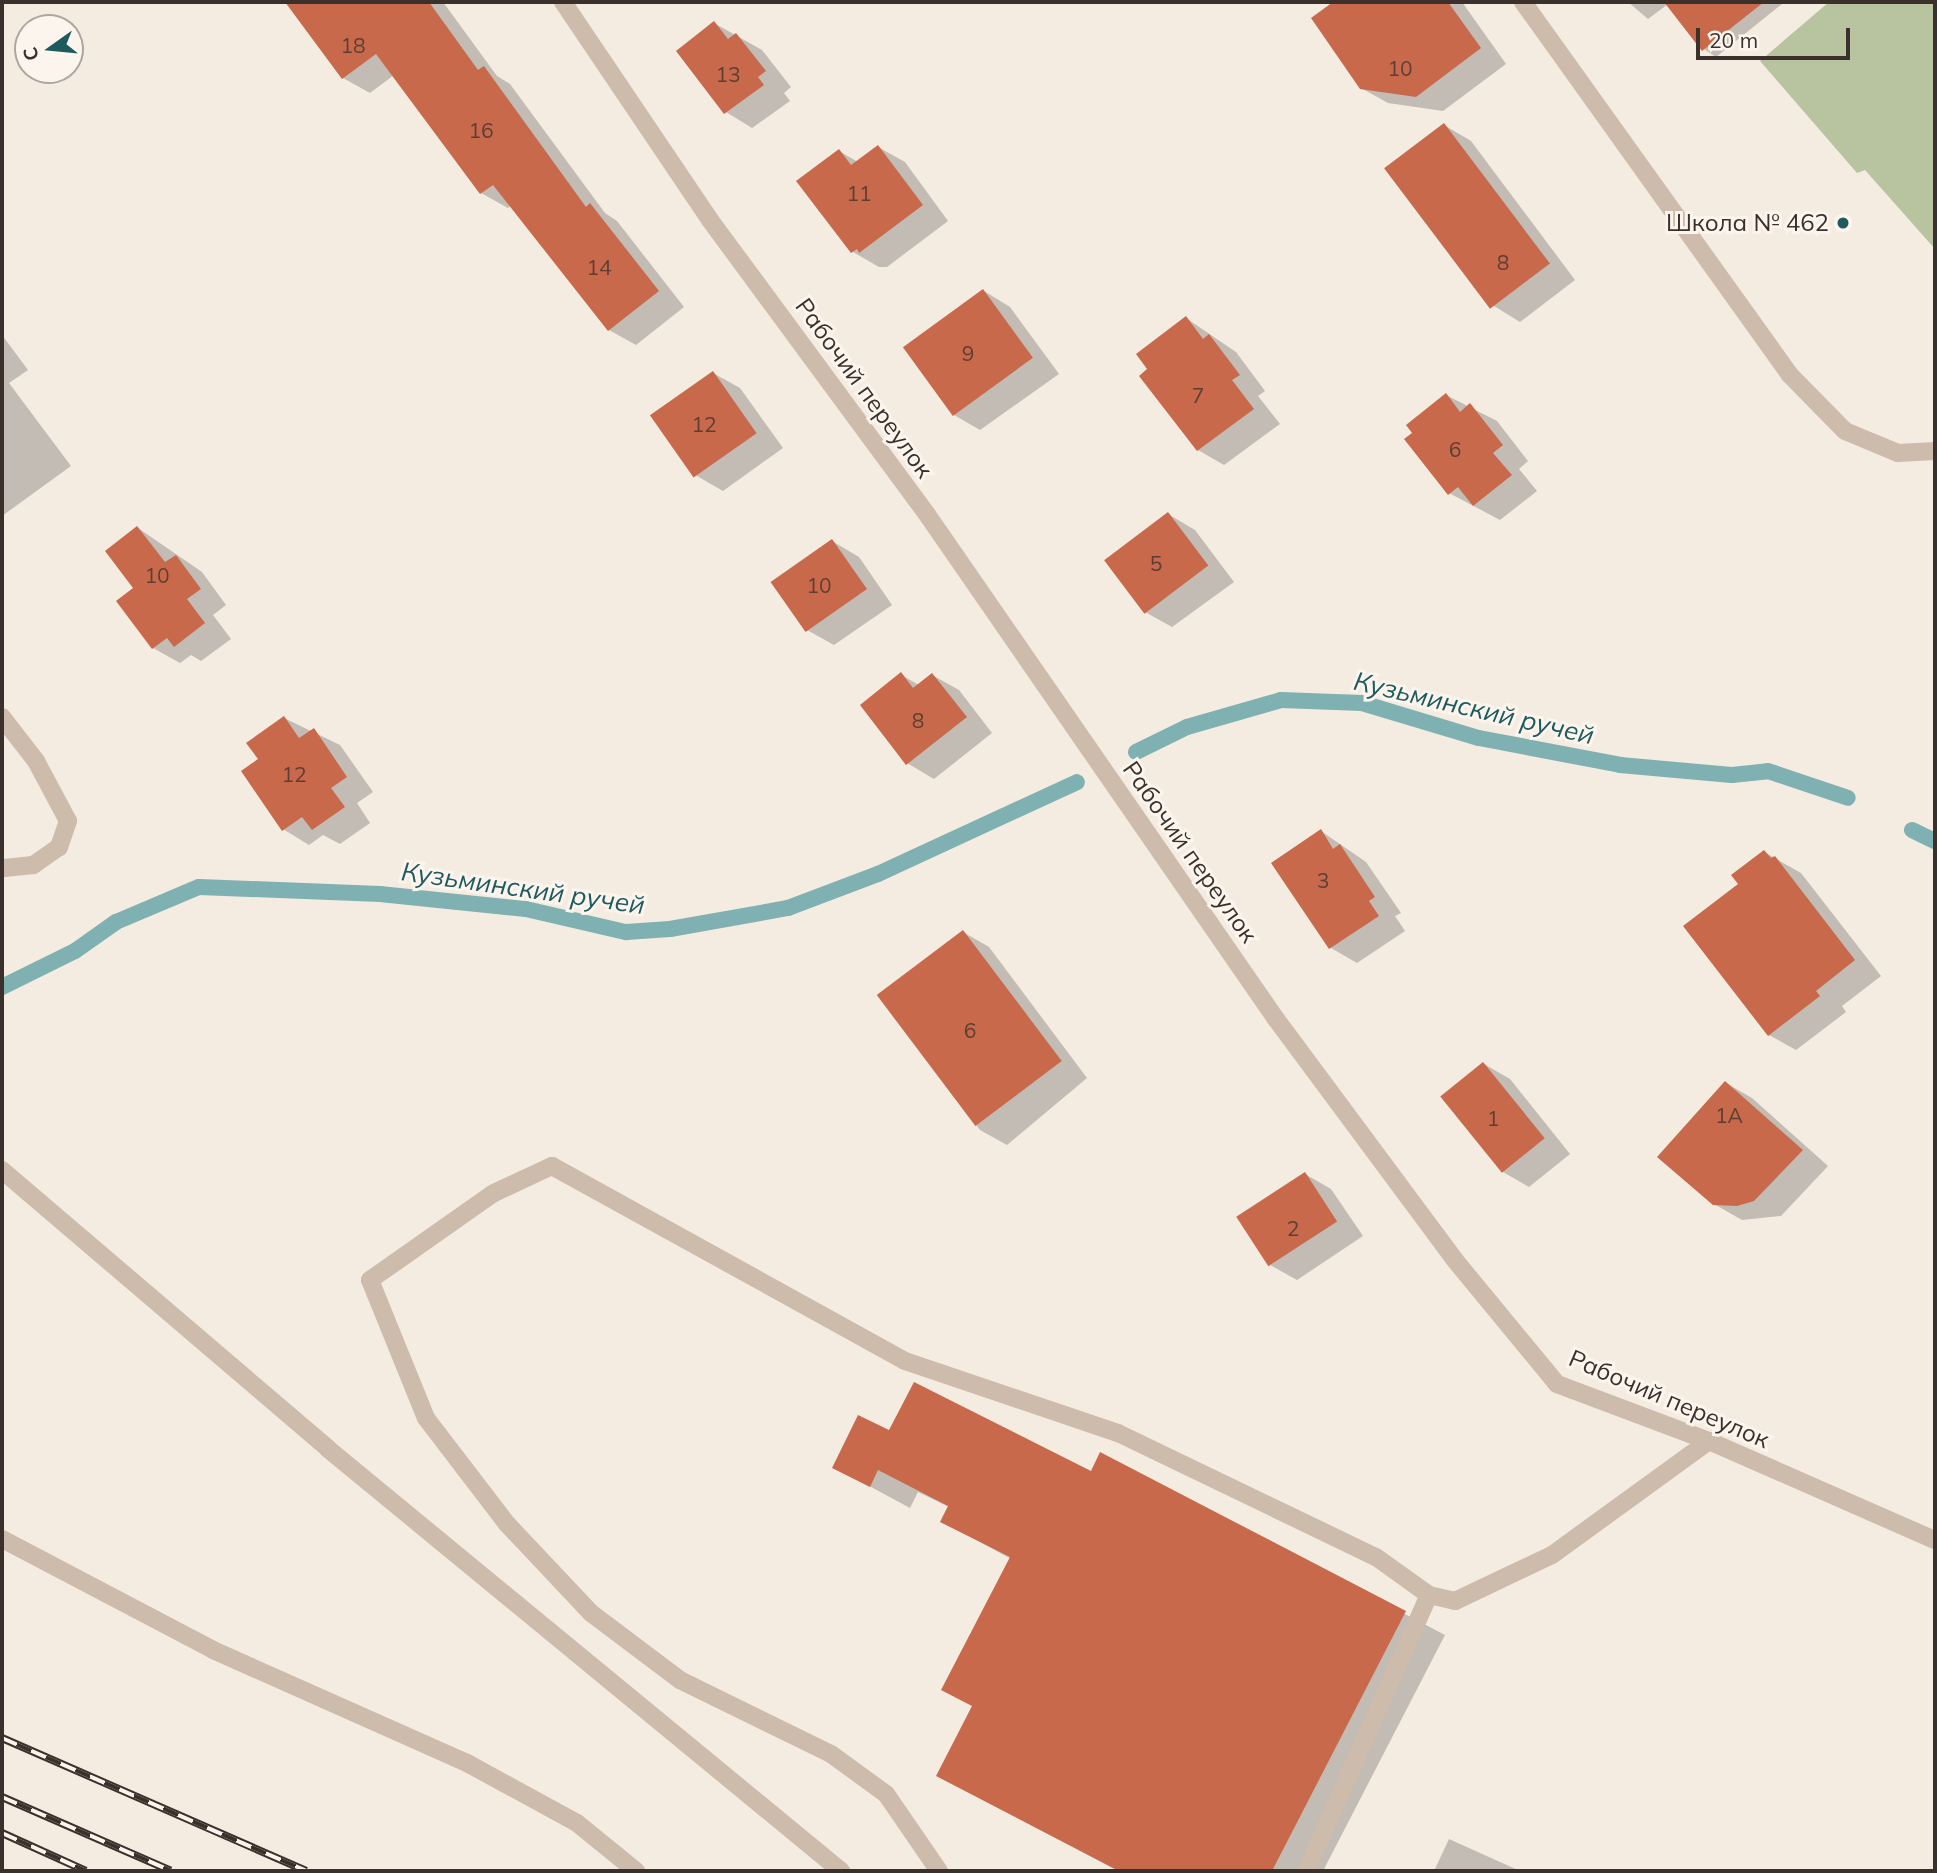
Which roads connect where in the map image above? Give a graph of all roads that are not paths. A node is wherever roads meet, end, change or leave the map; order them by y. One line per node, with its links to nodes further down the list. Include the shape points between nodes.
1 (563, 2): 7 (street, Рабочий переулок, via 710,220 926,513 1276,1019 1454,1259 1556,1384)
2 (1523, 2): 3 (street, via 1790,375 1845,431 1898,453)
3 (1935, 451)
4 (2, 717): 5 (street, via 36,761 68,821 59,847 33,865)
5 (2, 868)
6 (2, 1170): 12 (street, via 327,1448)
7 (1709, 1441): 9 (street, Рабочий переулок); 10 (street, via 1552,1555 1455,1601)
8 (2, 1539): 11 (street, via 212,1650 467,1763 577,1823)
9 (1935, 1540)
10 (1429, 1595): 13 (street, via 1376,1557 1118,1433 905,1361 552,1166 494,1194 370,1280 426,1419 507,1524 591,1613 680,1680 831,1754 886,1794); 14 (street)
11 (636, 1871)
12 (841, 1871)
13 (939, 1871)
14 (1306, 1871)

